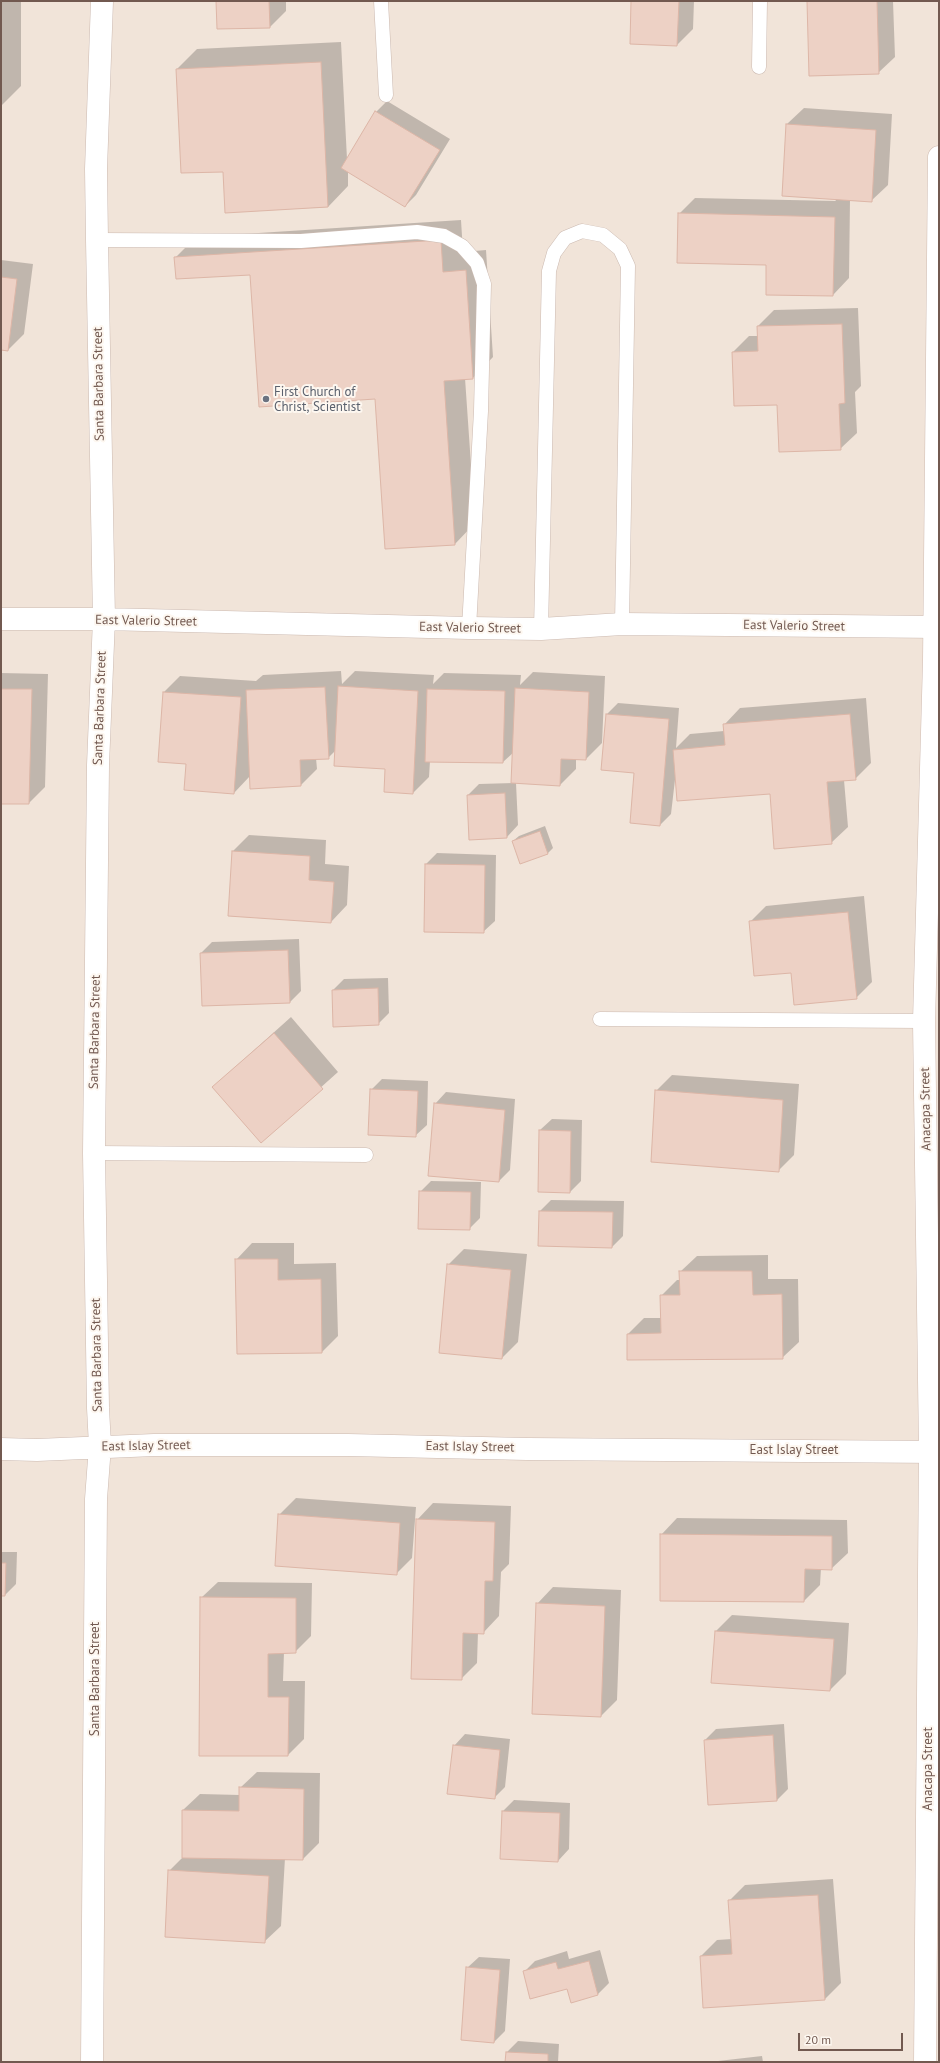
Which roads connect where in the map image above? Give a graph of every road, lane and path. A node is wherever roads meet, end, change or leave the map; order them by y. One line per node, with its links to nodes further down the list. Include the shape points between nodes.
1 (102, 1): 7 (street, Santa Barbara Street, via 96,169)
2 (381, 1): 5 (lane)
3 (760, 1): 4 (lane)
4 (759, 68)
5 (386, 95)
6 (939, 157): 11 (street, Anacapa Street)
7 (97, 240): 9 (street, Santa Barbara Street); 12 (lane, via 301,241 417,232 444,236 462,246 477,263 484,284 481,418)
8 (1, 619): 9 (street, East Valerio Street)
9 (104, 620): 12 (street, East Valerio Street); 16 (street, Santa Barbara Street, via 98,765)
10 (622, 624): 11 (street, East Valerio Street); 13 (street, East Valerio Street); 13 (lane, via 628,266 620,249 603,235 582,231 566,238 554,252 549,271)
11 (937, 627): 15 (street, Anacapa Street)
12 (469, 628): 13 (street, East Valerio Street)
13 (541, 628)
14 (600, 1018): 15 (lane)
15 (924, 1021): 20 (street, Anacapa Street)
16 (94, 1153): 17 (lane); 18 (street, Santa Barbara Street)
17 (366, 1155)
18 (100, 1446): 19 (street, East Islay Street, via 37,1450); 20 (street, East Islay Street, via 348,1445); 21 (street, Santa Barbara Street, via 96,1499)
19 (1, 1449)
20 (935, 1452): 22 (street, Anacapa Street)
21 (92, 2062)
22 (925, 2062)

